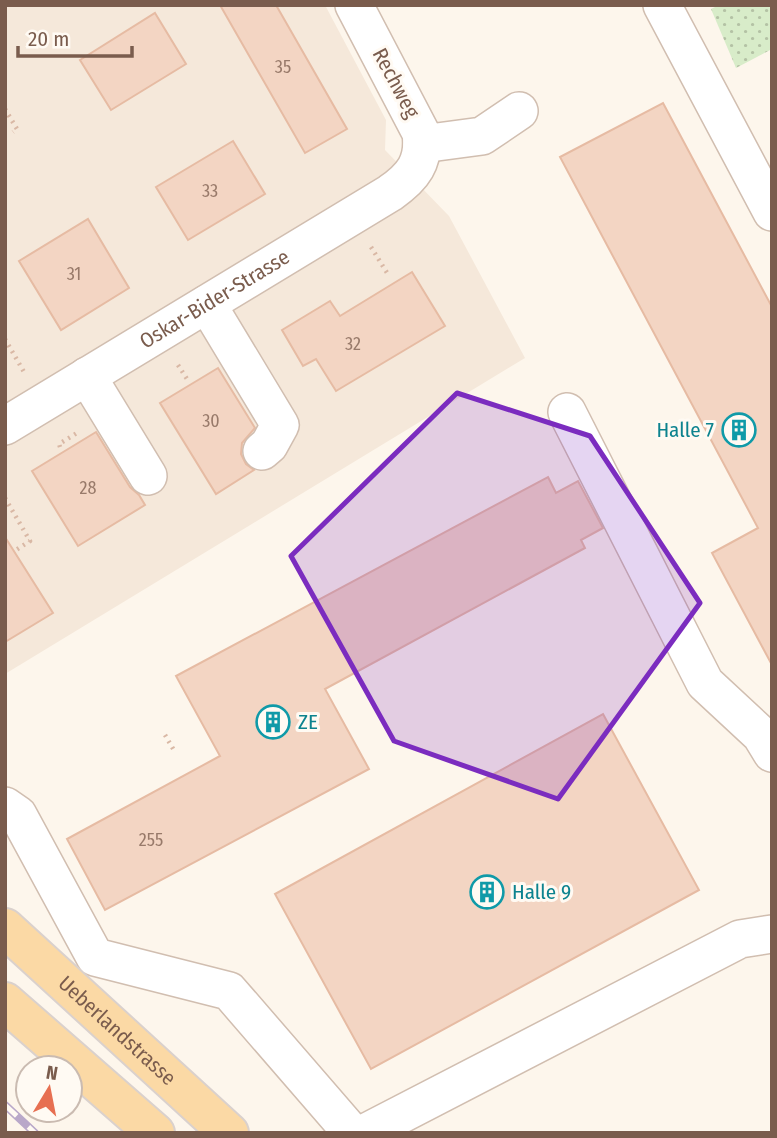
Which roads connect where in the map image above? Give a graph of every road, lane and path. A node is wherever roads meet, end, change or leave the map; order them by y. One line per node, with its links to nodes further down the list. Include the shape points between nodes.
1 (354, 5): 6 (street, Rechweg, via 417,124)
2 (662, 5): 7 (street)
3 (5, 109): 5 (path, via 18,129)
4 (519, 111): 6 (street, via 482,136)
5 (13, 132)
6 (421, 155): 10 (street, Oskar-Bider-Strasse, via 403,184)
7 (772, 212)
8 (369, 245): 9 (path)
9 (388, 276)
10 (207, 304): 11 (street, Oskar-Bider-Strasse); 14 (street, via 279,425)
11 (87, 376): 13 (street, Oskar-Bider-Strasse); 15 (street)
12 (567, 412): 20 (street, via 705,683 761,735)
13 (5, 426)
14 (262, 451)
15 (148, 476)
16 (5, 498): 17 (path, via 30,541)
17 (16, 550)
18 (165, 735): 19 (path)
19 (174, 752)
20 (772, 753)
21 (5, 806): 27 (street, via 18,815 95,957 229,991)
22 (5, 928): 26 (main road, Ueberlandstrasse)
23 (772, 934): 28 (street, via 740,940)
24 (5, 1002): 25 (main road)
25 (155, 1133)
26 (229, 1133)
27 (352, 1133)
28 (365, 1133)

